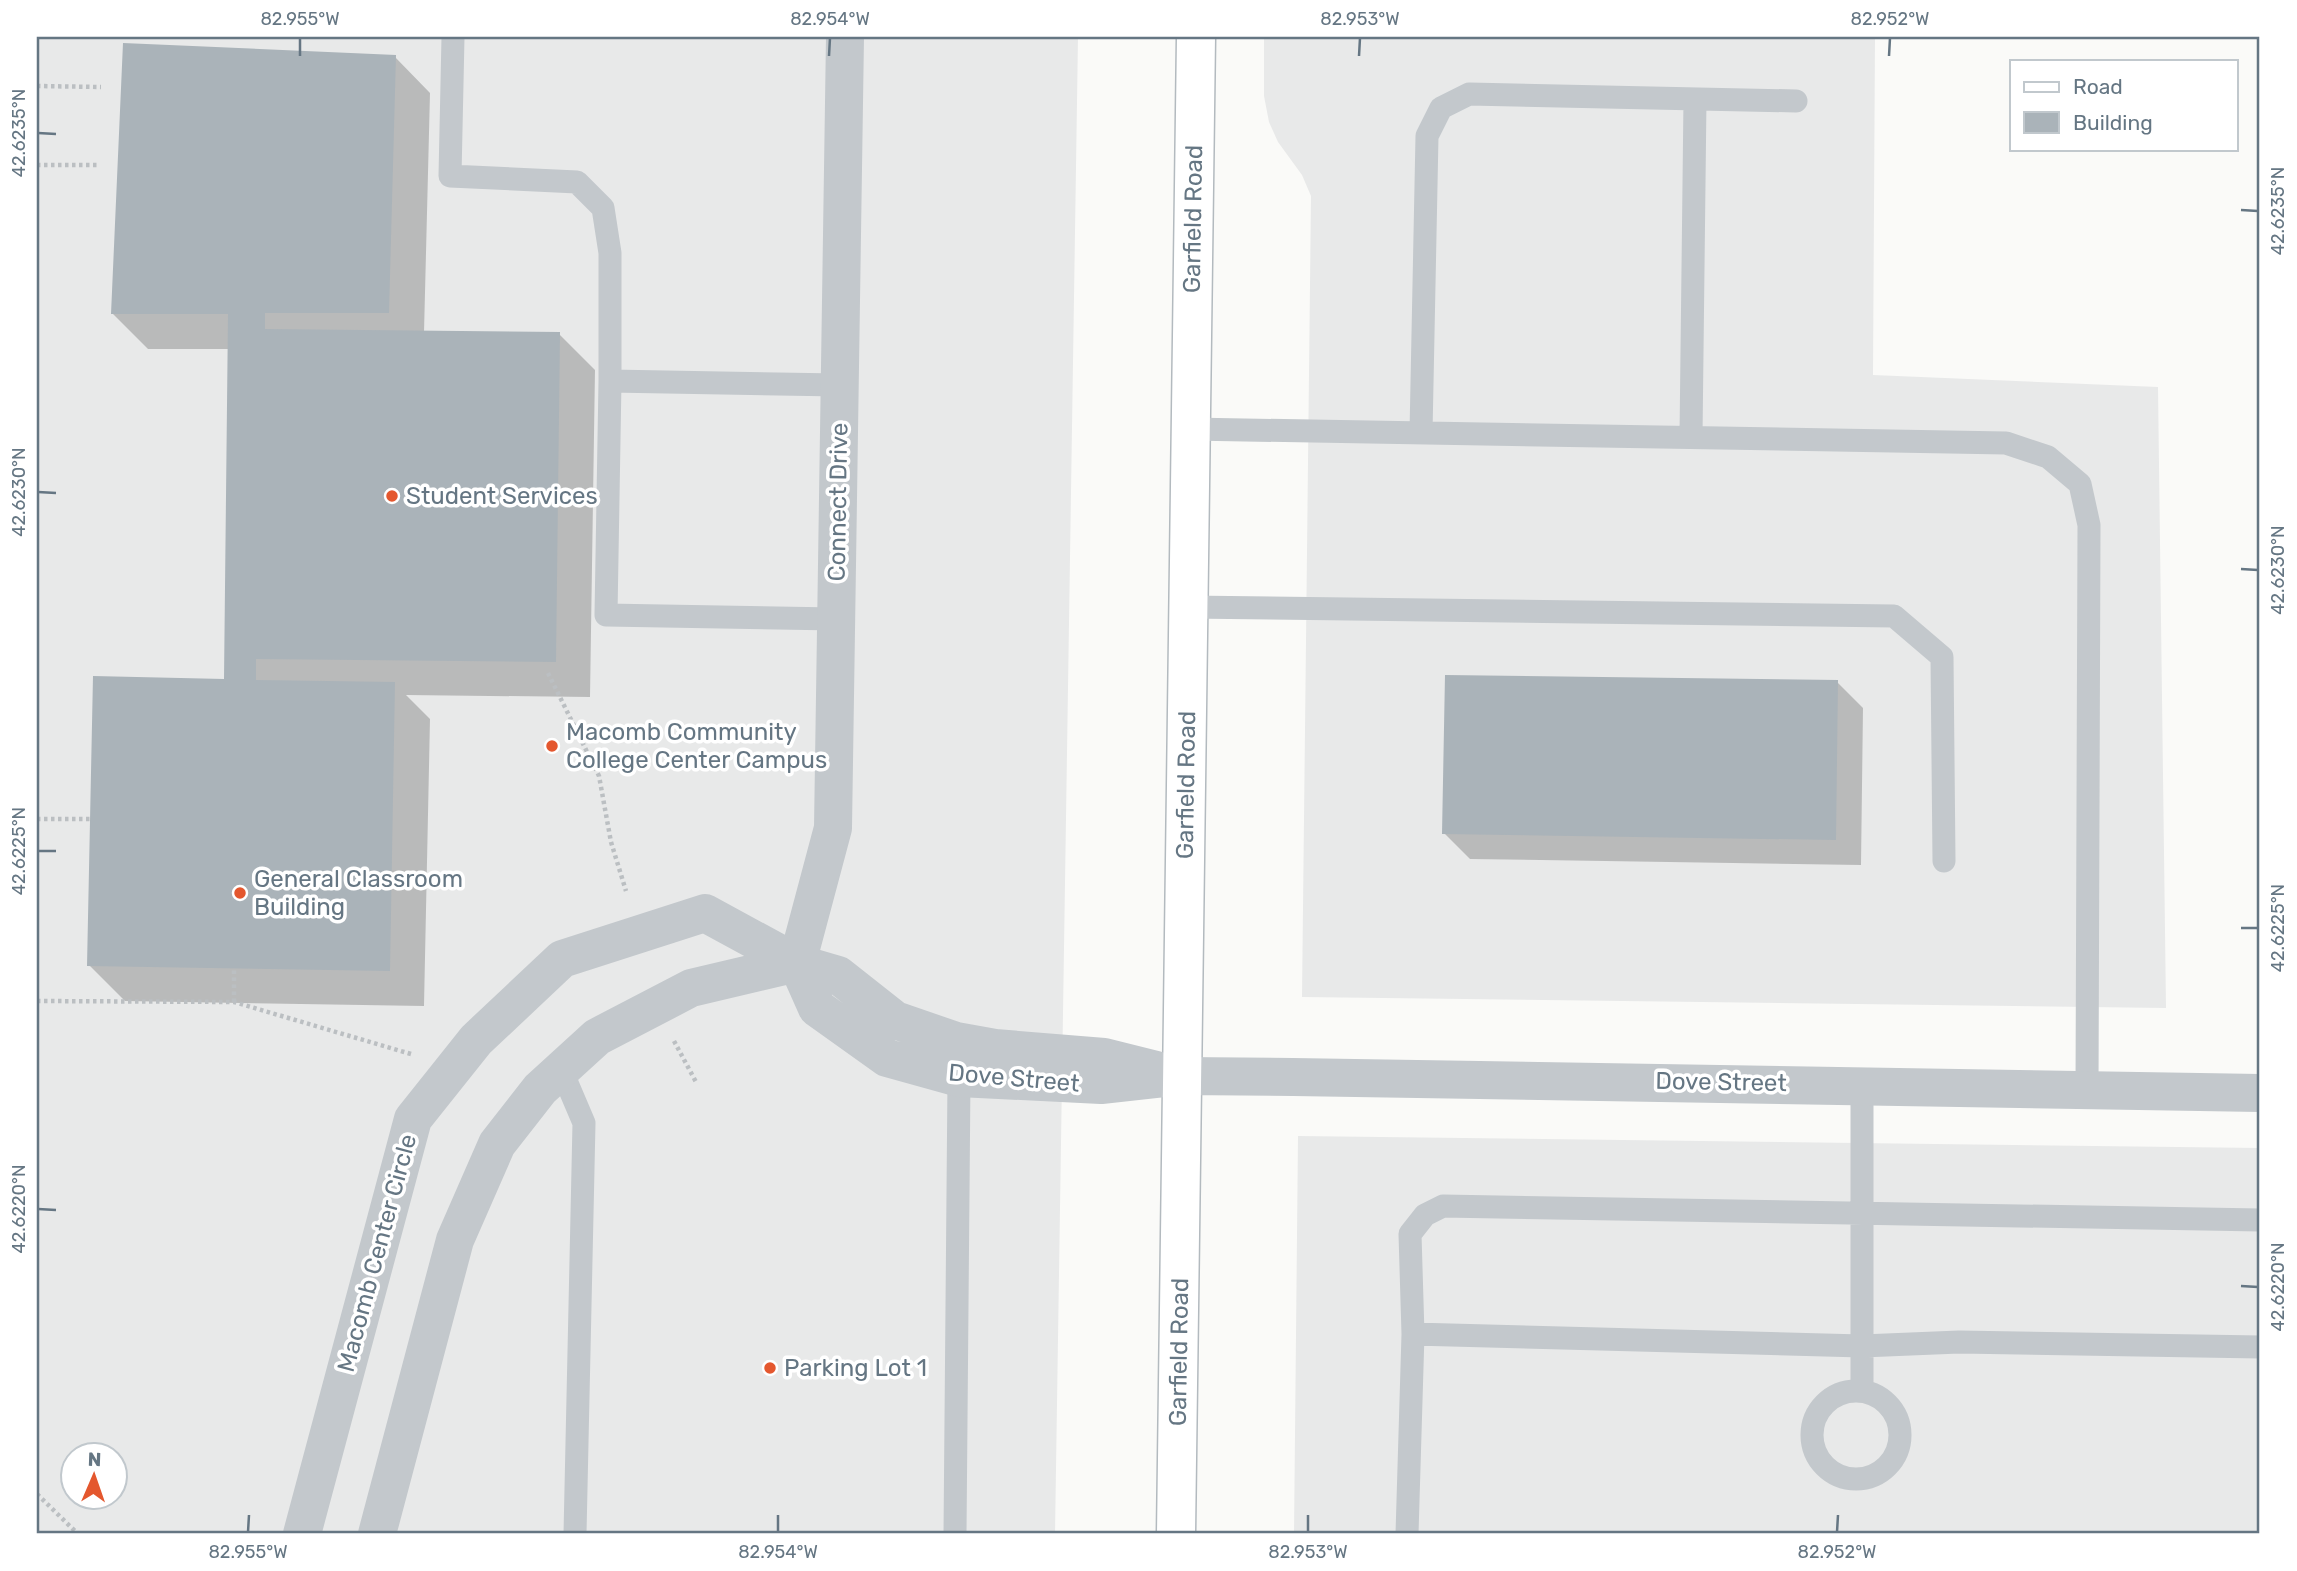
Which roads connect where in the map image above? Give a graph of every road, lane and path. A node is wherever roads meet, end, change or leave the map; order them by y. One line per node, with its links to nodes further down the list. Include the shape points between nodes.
1 (453, 37): 10 (lane, via 450,176 576,182 603,208 610,253)
2 (845, 37): 11 (street, Connect Drive)
3 (1196, 37): 12 (main road, Garfield Road)
4 (37, 86): 5 (path)
5 (102, 88)
6 (1695, 99): 7 (lane); 13 (lane, via 1469,94 1441,108 1427,136); 14 (lane)
7 (1796, 101)
8 (37, 166): 9 (path)
9 (97, 166)
10 (610, 381): 11 (lane); 16 (lane, via 606,615)
11 (840, 385): 16 (street, Connect Drive)
12 (1190, 429): 13 (lane); 15 (main road, Garfield Road)
13 (1421, 433): 14 (lane)
14 (1691, 437): 31 (lane, via 2006,443 2048,457 2080,484 2089,525)
15 (1187, 607): 20 (lane, via 1894,616 1942,657); 28 (main road, Garfield Road)
16 (836, 619): 22 (street, Connect Drive, via 833,828)
17 (548, 673): 21 (path, via 599,776)
18 (37, 820): 19 (path)
19 (90, 820)
20 (1944, 860)
21 (626, 891)
22 (797, 963): 27 (street, via 691,988 597,1037); 28 (street, Dove Street, via 838,975 895,1020 956,1041 1104,1057); 29 (street, Dove Street, via 817,1008 887,1058); 41 (street, Macomb Center Circle, via 705,914 562,959 476,1040 414,1119)
23 (234, 969): 25 (path)
24 (37, 1001): 25 (path)
25 (234, 1002): 26 (path)
26 (419, 1056)
27 (561, 1069): 42 (street, via 497,1144 455,1240); 43 (lane, via 584,1123)
28 (1182, 1076): 29 (street, Dove Street, via 1101,1085); 30 (street, Dove Street); 45 (main road, Garfield Road)
29 (959, 1078): 44 (lane)
30 (1862, 1084): 31 (street, Dove Street); 33 (lane)
31 (2087, 1090): 32 (street, Dove Street)
32 (2260, 1093)
33 (1862, 1213): 34 (lane); 35 (lane, via 1443,1206 1425,1215 1410,1234); 36 (lane)
34 (2260, 1220)
35 (1413, 1334): 36 (lane); 46 (lane)
36 (1862, 1346): 37 (lane, via 1959,1342); 38 (lane)
37 (2260, 1347)
38 (1862, 1391)
39 (37, 1494): 40 (path)
40 (78, 1534)
41 (302, 1534)
42 (377, 1534)
43 (575, 1534)
44 (955, 1534)
45 (1176, 1534)
46 (1406, 1534)

